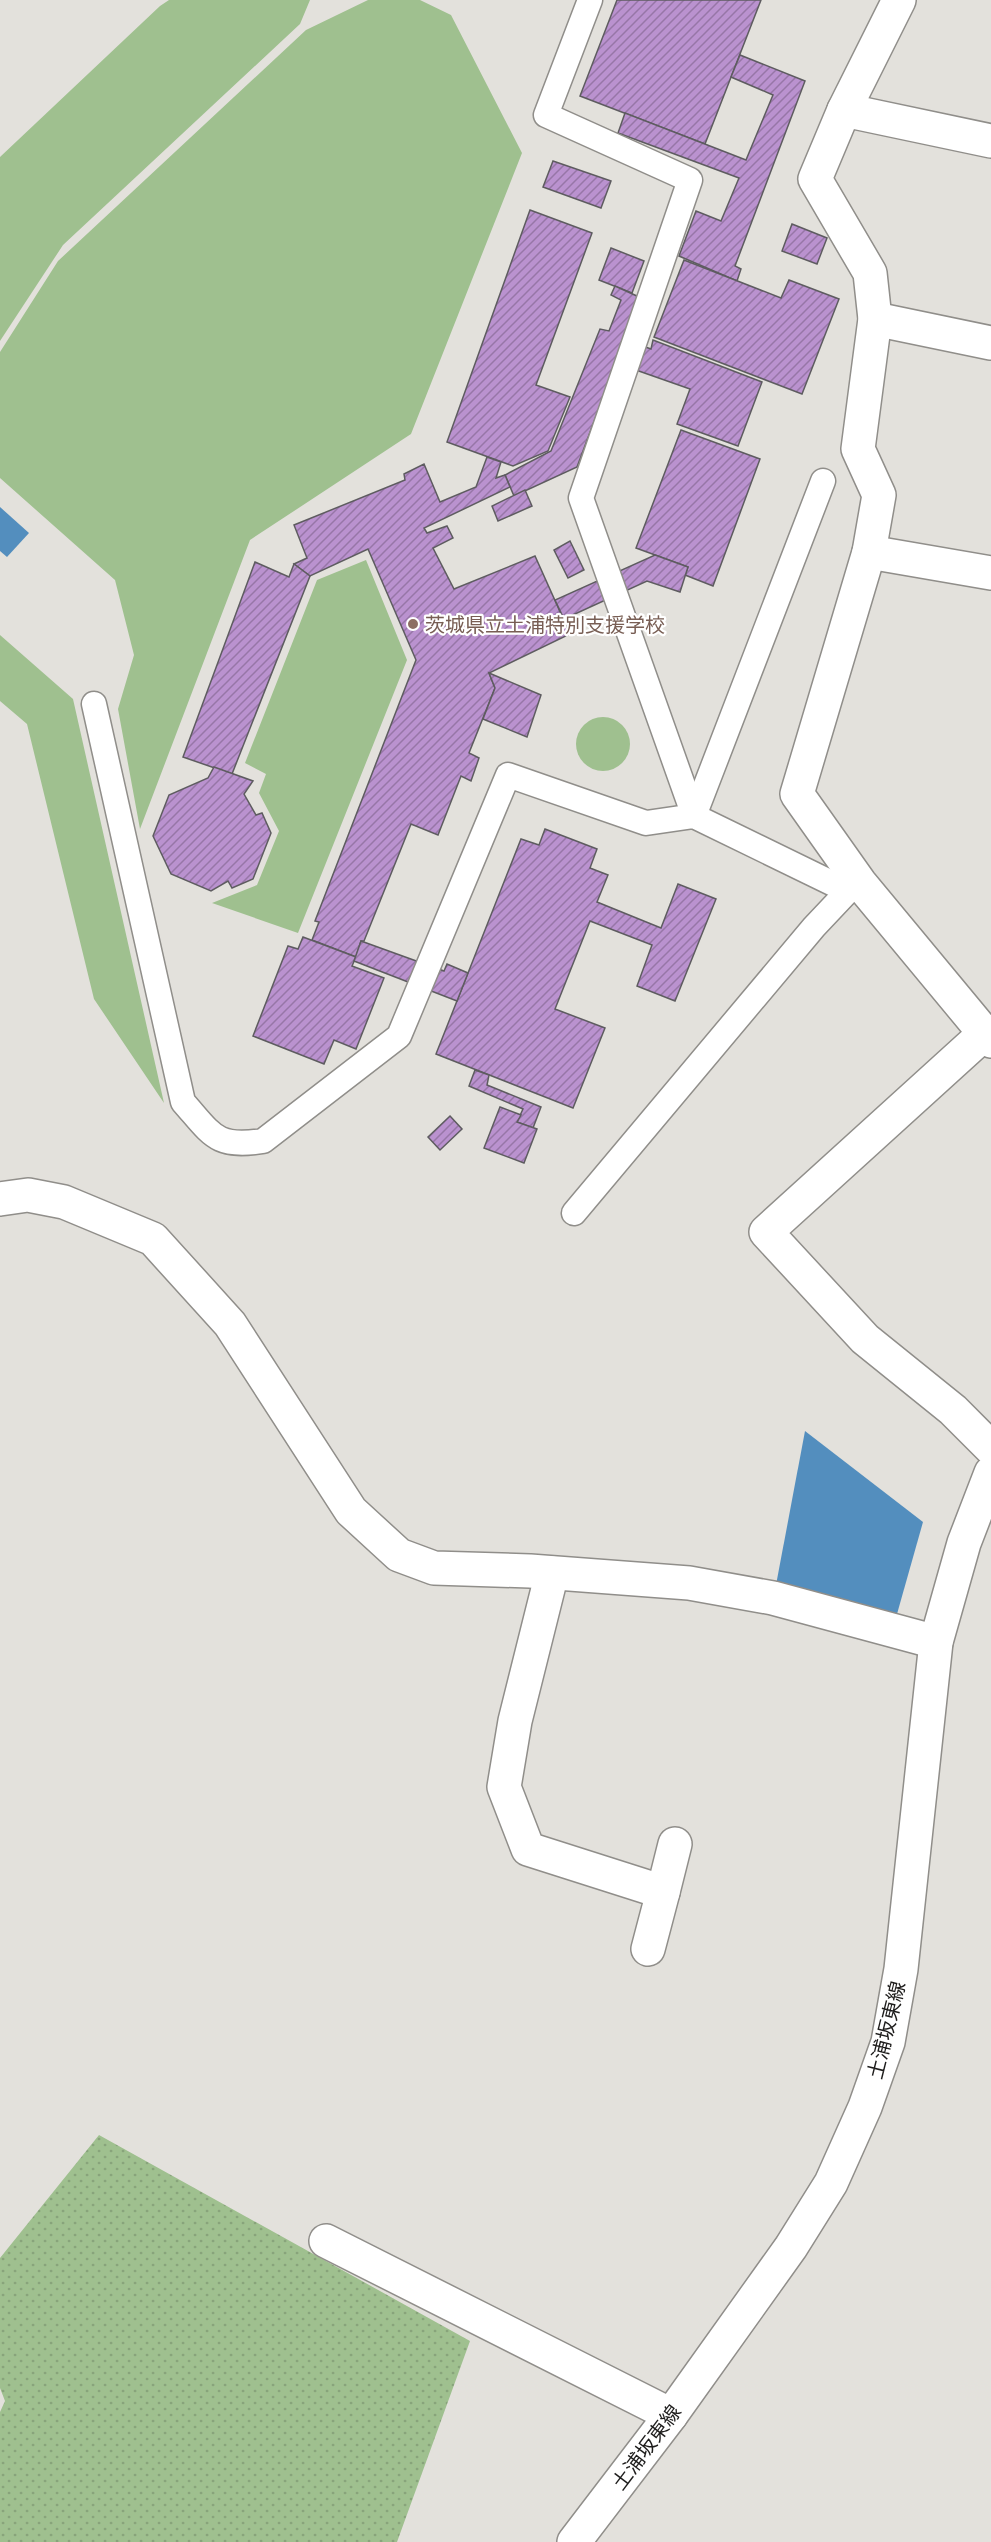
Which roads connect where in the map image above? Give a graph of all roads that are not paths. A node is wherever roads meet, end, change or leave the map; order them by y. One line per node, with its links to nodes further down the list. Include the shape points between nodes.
1 (590, 0): 11 (lane, via 546,115 690,180 581,498)
2 (899, 0): 3 (street)
3 (844, 111): 4 (street); 5 (street, via 815,179 870,273)
4 (991, 141)
5 (875, 319): 6 (street); 8 (street, via 858,449 879,495)
6 (991, 343)
7 (823, 481): 11 (lane)
8 (869, 552): 9 (street); 12 (street, via 797,794)
9 (991, 573)
10 (94, 704): 11 (lane, via 183,1102 214,1137 237,1145 263,1141 399,1036 508,775 646,823)
11 (694, 816): 12 (lane)
12 (854, 887): 13 (street); 15 (lane, via 814,927)
13 (988, 1037): 16 (street, via 766,1232 865,1339 953,1410)
14 (0, 1199): 18 (street, via 28,1195 64,1202 153,1239 231,1324 351,1510 399,1555 434,1568)
15 (574, 1213)
16 (991, 1448)
17 (991, 1473): 19 (street, 土浦坂東線, via 964,1543)
18 (552, 1573): 19 (street, via 688,1582 773,1598); 21 (street, via 515,1721 504,1787 528,1849)
19 (936, 1642): 24 (street, 土浦坂東線, via 902,1969 888,2042 865,2107 831,2182 791,2247)
20 (675, 1845): 21 (street)
21 (663, 1892): 22 (street)
22 (648, 1949)
23 (326, 2241): 24 (street)
24 (671, 2415): 25 (street, 土浦坂東線)
25 (574, 2542)

